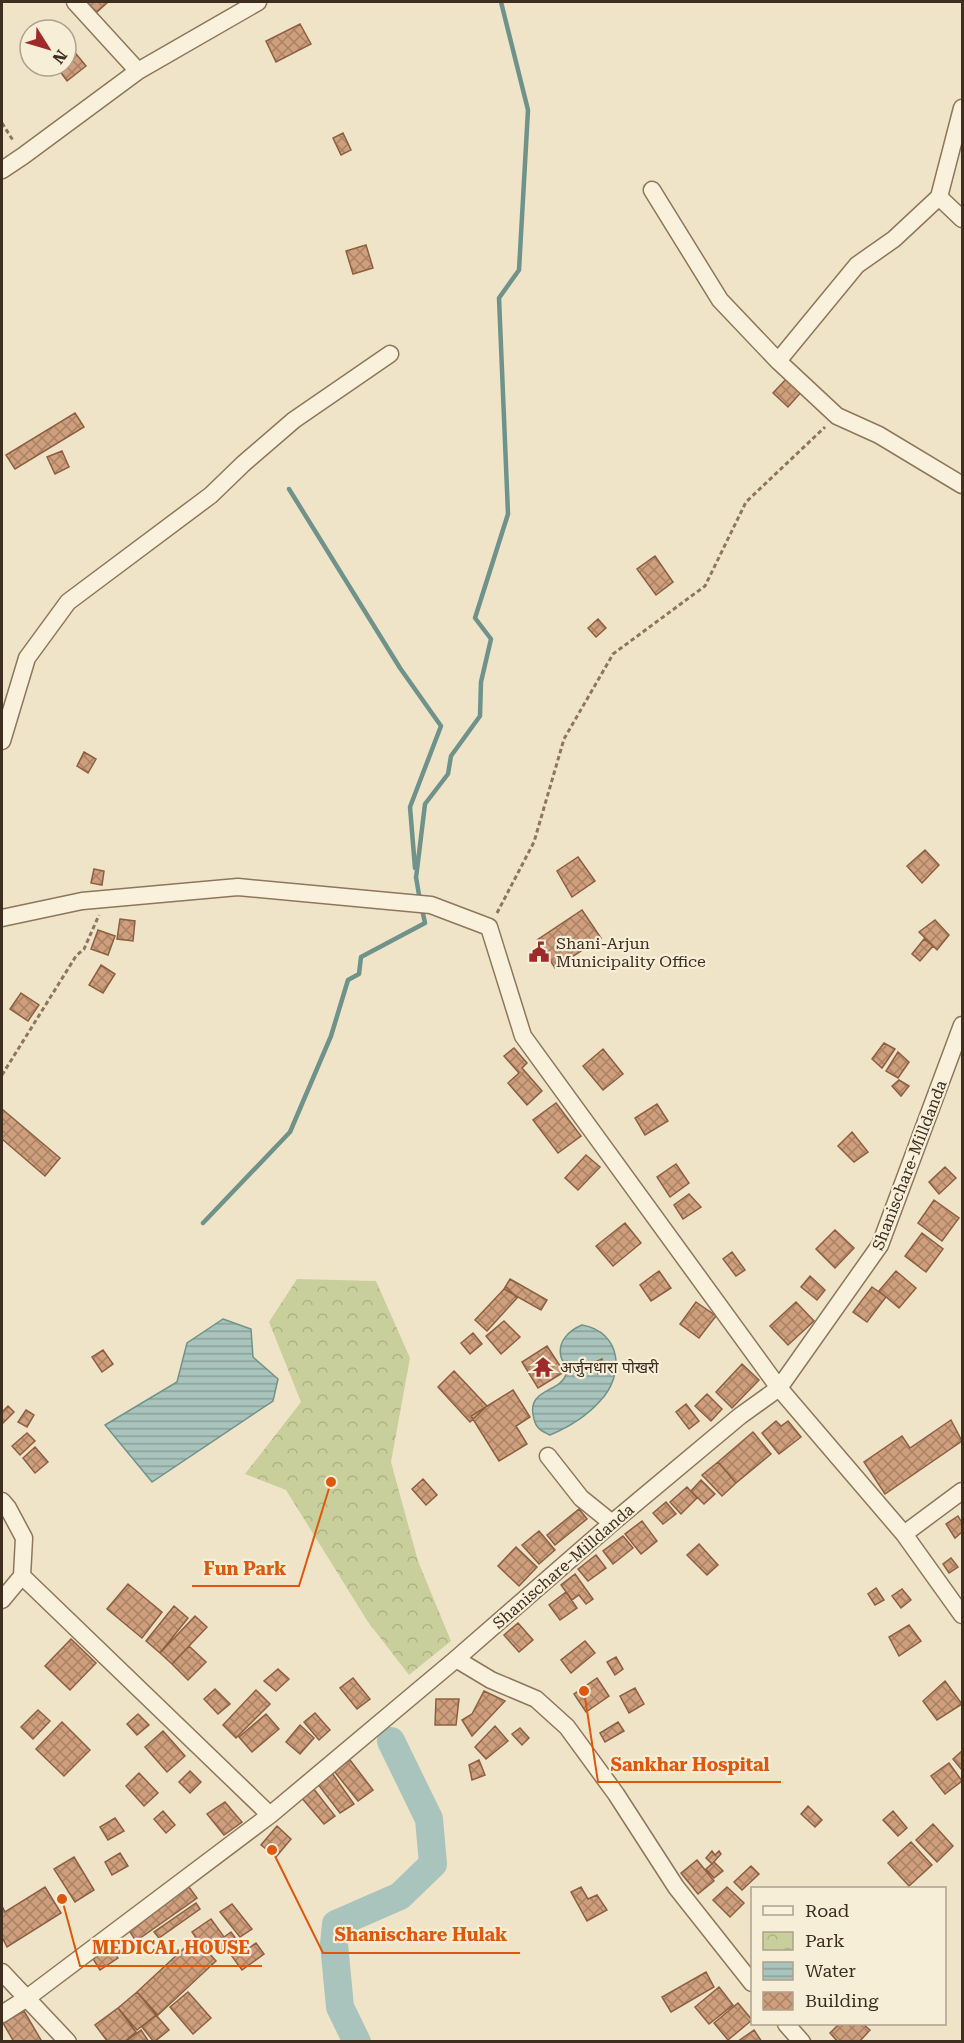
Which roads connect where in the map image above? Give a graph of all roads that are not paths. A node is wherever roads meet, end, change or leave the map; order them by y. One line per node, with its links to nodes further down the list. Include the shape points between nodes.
1 (75, 2): 3 (street)
2 (258, 2): 3 (street)
3 (138, 71): 5 (street)
4 (963, 108): 7 (street)
5 (2, 170)
6 (652, 190): 10 (street, via 720,300)
7 (939, 197): 8 (street); 10 (street, via 894,239 857,266)
8 (963, 219)
9 (390, 354): 12 (street, via 294,420 211,495 68,602 27,658)
10 (778, 361): 11 (street, via 837,416 879,435)
11 (963, 485)
12 (2, 741)
13 (2, 918): 15 (street, via 82,901 238,887 431,905 489,927 523,1036)
14 (963, 1026): 15 (street, Shanischare-Milldanda, via 880,1245)
15 (779, 1388): 19 (street, Shanischare-Milldanda); 20 (street)
16 (548, 1456): 19 (street, via 581,1498)
17 (963, 1491): 20 (street)
18 (2, 1501): 21 (street, via 24,1538)
19 (612, 1523): 24 (street, Shanischare-Milldanda)
20 (904, 1534): 23 (street)
21 (22, 1576): 22 (street); 25 (street)
22 (2, 1600)
23 (963, 1615)
24 (456, 1659): 25 (street, Shanischare-Milldanda); 27 (street, via 491,1680 536,1699 567,1727 676,1887)
25 (270, 1815): 28 (street, Shanischare-Milldanda)
26 (2, 1972): 28 (street)
27 (751, 1981)
28 (27, 1998): 29 (street, Shanischare-Milldanda); 31 (street)
29 (2, 2014)
30 (787, 2025): 32 (street)
31 (68, 2042)
32 (802, 2042)

